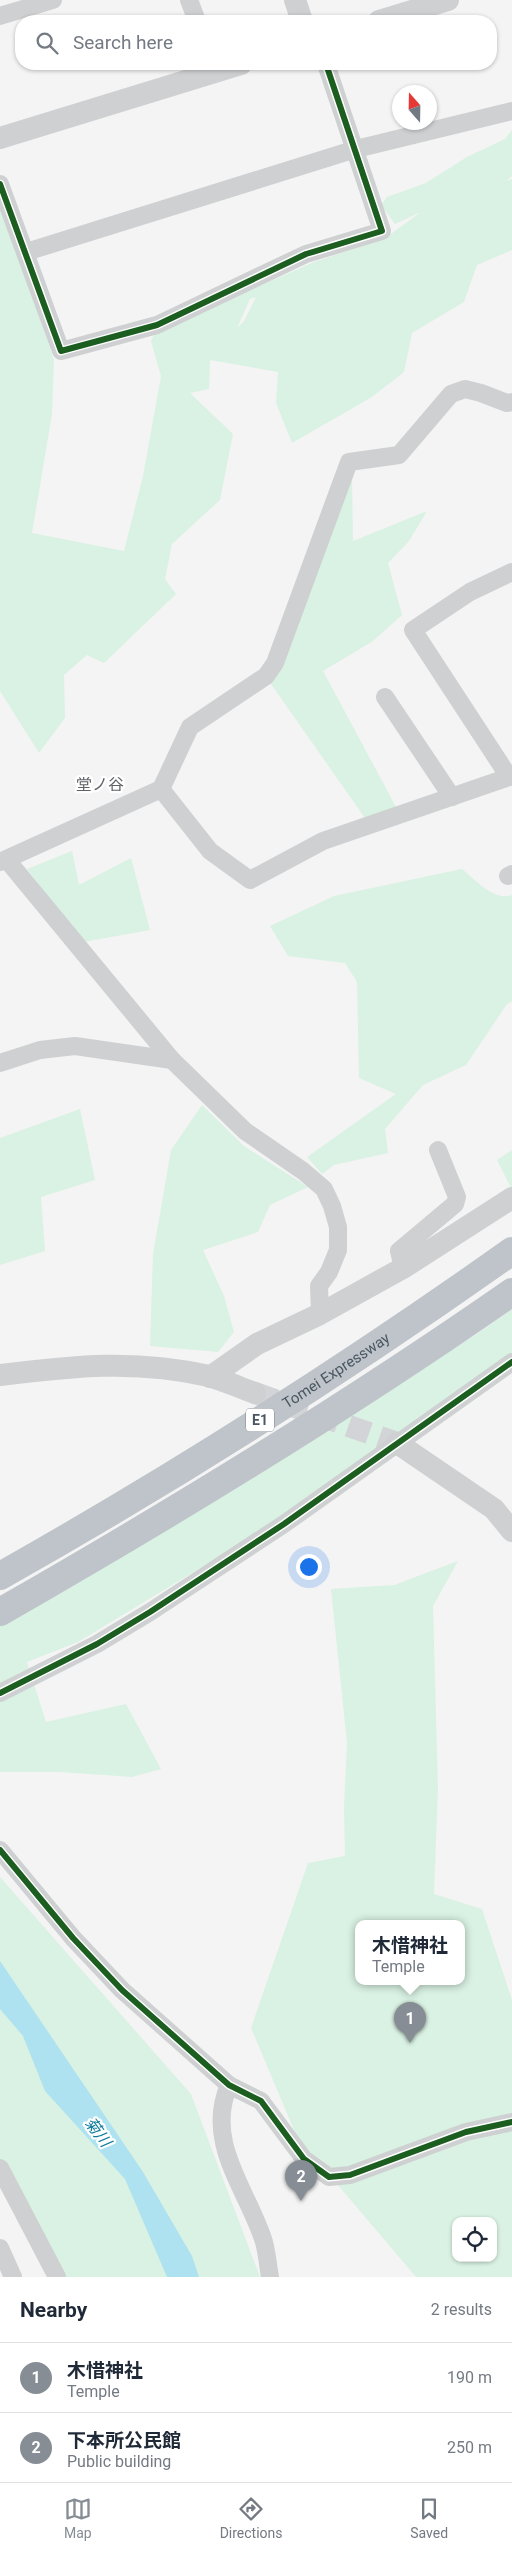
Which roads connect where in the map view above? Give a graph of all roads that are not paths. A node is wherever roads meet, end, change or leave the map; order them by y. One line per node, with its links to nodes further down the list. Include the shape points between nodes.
1 (53, 0): 9 (street)
2 (190, 0): 6 (street)
3 (294, 0): 7 (street)
4 (448, 0): 5 (street)
5 (403, 7): 8 (street)
6 (195, 15)
7 (300, 15)
8 (389, 15)
9 (0, 16)
10 (206, 70): 13 (street)
11 (328, 70): 14 (street)
12 (512, 111): 14 (street)
13 (0, 138)
14 (356, 149): 16 (street); 16 (street, via 382,231 306,254 157,325 61,351)
15 (0, 184): 16 (street)
16 (26, 252)
17 (512, 402): 21 (street, via 465,389 451,394 399,455 349,462 275,662 266,676 190,728)
18 (509, 579): 20 (street, via 470,592 413,630)
19 (386, 697): 22 (street)
20 (510, 776): 22 (street)
21 (161, 790): 22 (street, via 210,851 250,880 323,841); 23 (street)
22 (452, 796)
23 (3, 861): 24 (street)
24 (172, 1060): 25 (street, via 75,1046 40,1050); 31 (street, via 244,1131 324,1189 338,1227 338,1250 319,1286)
25 (0, 1063)
26 (438, 1150): 29 (street, via 457,1197 455,1204 400,1251)
27 (512, 1198): 29 (street)
28 (512, 1251): 38 (highway, Tomei Expressway / E1, via 429,1310 277,1409 101,1519)
29 (403, 1268): 31 (street)
30 (512, 1292): 39 (highway, E1, via 318,1421 198,1496)
31 (320, 1314): 34 (street, via 257,1344)
32 (512, 1362): 36 (street)
33 (0, 1376): 34 (street, via 82,1365 121,1364 161,1367)
34 (210, 1377): 35 (street)
35 (255, 1393)
36 (397, 1443): 37 (street, via 494,1509); 40 (street, via 284,1524 150,1612 97,1644)
37 (512, 1530)
38 (0, 1576)
39 (0, 1612)
40 (0, 1693)
41 (0, 1850): 42 (street, via 116,1984)
42 (229, 2085): 43 (street, via 261,2101 304,2159 329,2177 350,2176 466,2132); 46 (street, via 222,2100 224,2152 264,2243)
43 (512, 2122)
44 (0, 2168): 45 (street)
45 (57, 2277)
46 (270, 2277)

